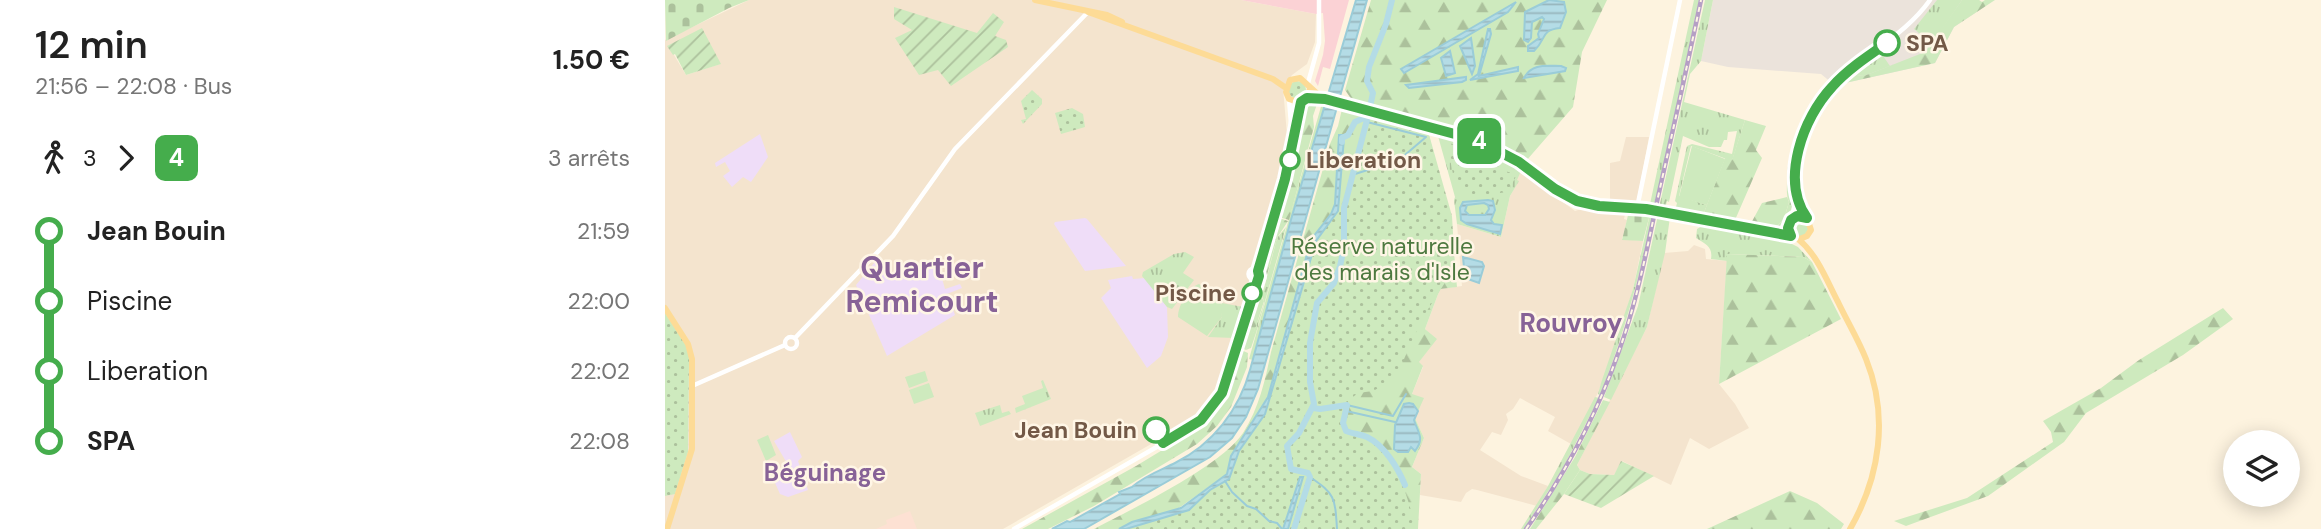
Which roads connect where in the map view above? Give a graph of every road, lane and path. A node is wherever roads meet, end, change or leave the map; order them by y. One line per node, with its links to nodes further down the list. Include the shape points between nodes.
1 (1035, 0): 5 (main road)
2 (1319, 0): 6 (street, via 1319,43)
3 (1680, 0): 16 (street)
4 (1930, 0): 15 (street, via 1902,32 1826,93 1804,136)
5 (1088, 12): 7 (main road, via 1107,15); 26 (street, via 955,149 887,244)
6 (1311, 66): 8 (street); 9 (street)
7 (1273, 79): 8 (main road); 10 (main road)
8 (1293, 79): 9 (main road); 10 (main road)
9 (1309, 86): 11 (main road); 13 (main road)
10 (1286, 88): 12 (main road)
11 (1324, 98): 13 (main road); 16 (main road, via 1477,140 1577,201)
12 (1289, 99): 13 (main road); 14 (street)
13 (1304, 100): 14 (street)
14 (1291, 151): 23 (street)
15 (1795, 178): 17 (street); 18 (street)
16 (1637, 208): 19 (main road)
17 (1807, 218): 18 (main road, via 1797,216); 20 (main road)
18 (1790, 222): 19 (main road, via 1775,231); 21 (main road)
19 (1760, 230): 21 (main road)
20 (1810, 232): 21 (main road, via 1805,238); 22 (main road)
21 (1794, 238): 22 (main road)
22 (1816, 261): 31 (main road, via 1866,359 1877,403 1876,462)
23 (1256, 270): 24 (street, via 1259,276); 24 (street, via 1248,273)
24 (1254, 279): 30 (street, via 1227,382 1201,420)
25 (665, 308): 28 (main road, via 688,344)
26 (795, 338): 27 (street, via 787,338); 27 (street, via 794,348)
27 (785, 345): 28 (street)
28 (692, 386): 29 (main road, via 692,449)
29 (667, 529)
30 (1014, 529)
31 (1850, 529)

